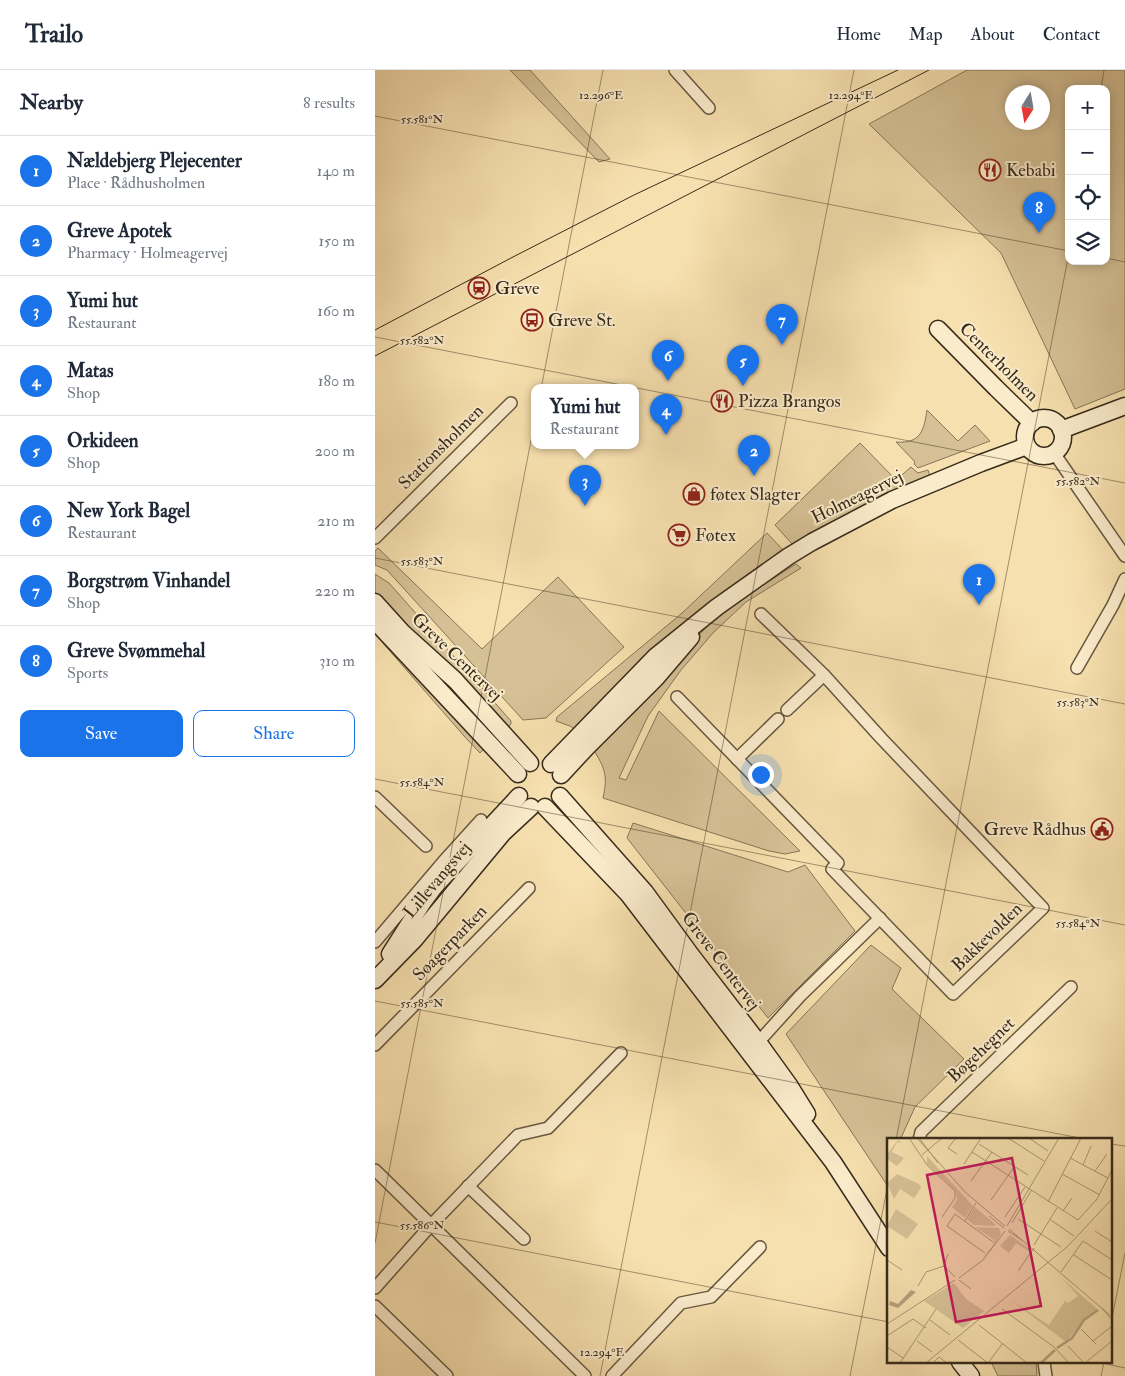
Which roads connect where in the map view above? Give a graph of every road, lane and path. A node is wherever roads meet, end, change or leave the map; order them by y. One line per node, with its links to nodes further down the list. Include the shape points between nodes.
1 (675, 70): 2 (street)
2 (709, 108)
3 (938, 329): 6 (street, Centerholmen)
4 (511, 403): 10 (street, Stationsholmen)
5 (1125, 406): 7 (street)
6 (1032, 423): 7 (street, via 1052,420); 8 (street, via 1025,434)
7 (1061, 430): 9 (street, via 1062,443)
8 (1027, 446): 9 (street, via 1036,454 1048,456); 23 (street, Holmeagervej, via 885,504 789,556 717,607 655,657)
9 (1054, 453): 11 (street)
10 (375, 538)
11 (1125, 556)
12 (1125, 580): 16 (street)
13 (375, 602): 22 (street, Greve Centervej, via 403,633 455,680)
14 (761, 614): 17 (street, Bakkevolden)
15 (375, 621): 22 (street, Greve Centervej)
16 (1077, 668)
17 (824, 675): 19 (street); 31 (street, Bakkevolden, via 1043,908 953,994)
18 (677, 697): 21 (street, Bakkevolden)
19 (787, 710)
20 (778, 719): 21 (street)
21 (737, 759): 31 (street, Bakkevolden, via 838,863 832,869)
22 (524, 768): 23 (street, via 537,761); 24 (street, via 516,781)
23 (556, 770): 25 (street, via 563,782)
24 (519, 796): 27 (street, via 524,802); 33 (street, Lillevangsvej, via 435,886)
25 (560, 796): 27 (street, via 556,801); 37 (street, Greve Centervej, via 645,892)
26 (375, 797): 29 (street)
27 (538, 807): 34 (street, Lillevangsvej, via 503,833 415,939); 37 (street, Greve Centervej, via 628,894)
28 (481, 820): 32 (street, Lillevangsvej)
29 (426, 846)
30 (529, 888): 36 (street, Søagerparken)
31 (880, 918): 37 (street)
32 (375, 942)
33 (375, 976)
34 (375, 980)
35 (1071, 987): 39 (street, Bøgehegnet, via 921,1132)
36 (375, 1045)
37 (753, 1047): 44 (street, Greve Centervej)
38 (621, 1053): 41 (street, via 548,1128 518,1135)
39 (920, 1138)
40 (375, 1170): 42 (street)
41 (468, 1186): 42 (street); 43 (street)
42 (431, 1225): 46 (street); 51 (street)
43 (524, 1239)
44 (887, 1245)
45 (759, 1247): 52 (street, via 711,1297 681,1303)
46 (375, 1288)
47 (375, 1306): 50 (street)
48 (961, 1364): 53 (street)
49 (962, 1364): 54 (street)
50 (447, 1376)
51 (585, 1376)
52 (611, 1376)
53 (966, 1376)
54 (971, 1376)

